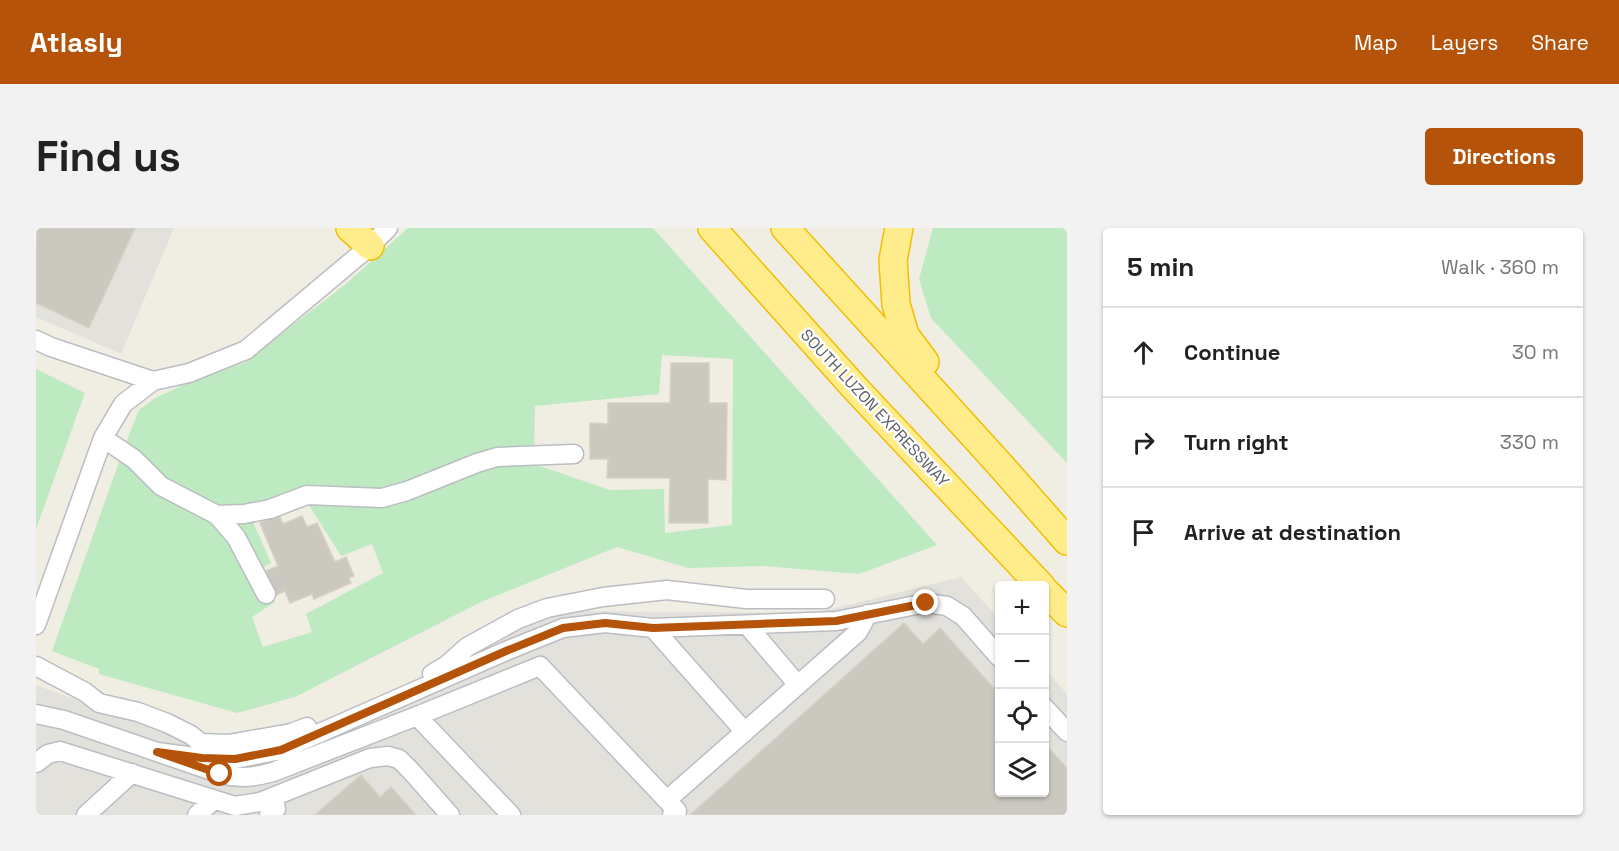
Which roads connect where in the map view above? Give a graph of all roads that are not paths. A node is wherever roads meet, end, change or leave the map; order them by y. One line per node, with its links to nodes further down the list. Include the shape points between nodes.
1 (712, 228): 12 (highway, SOUTH LUZON EXPRESSWAY, via 854,387)
2 (785, 228): 9 (highway)
3 (898, 228): 9 (highway, via 893,260 896,304 905,335)
4 (369, 234): 6 (street, via 246,350 189,373)
5 (36, 340): 6 (street)
6 (153, 381): 7 (street, via 123,404)
7 (103, 438): 10 (street, via 134,459 160,486); 18 (street)
8 (574, 454): 10 (street, via 496,458 382,498 307,495 270,509)
9 (1002, 466): 11 (highway)
10 (217, 515): 13 (street, via 236,537)
11 (1067, 541)
12 (1037, 581)
13 (266, 594)
14 (1049, 595): 16 (highway)
15 (825, 599): 22 (street, via 746,599 667,590 547,608 467,647 447,666 414,683 291,734 229,744 201,743 167,723 99,703)
16 (1067, 613)
17 (868, 614): 19 (street, via 836,621); 21 (street, via 926,603 947,606 963,616); 23 (street, via 858,632)
18 (36, 625)
19 (747, 625): 20 (street); 23 (street)
20 (653, 628): 27 (street); 29 (street, via 605,623 563,628 281,750 235,759)
21 (995, 652)
22 (36, 666)
23 (798, 685): 27 (street)
24 (1049, 712): 28 (street)
25 (36, 714): 29 (street)
26 (417, 716): 29 (street, via 258,777 231,777); 34 (street, via 540,666); 39 (street)
27 (745, 732): 34 (street)
28 (1067, 732)
29 (157, 752)
30 (36, 763): 31 (street, via 60,751)
31 (132, 773): 33 (street); 35 (street)
32 (273, 797): 33 (street, via 235,806); 37 (street, via 276,809); 38 (street, via 370,758 388,756 399,759)
33 (214, 800): 36 (street)
34 (670, 808)
35 (86, 815)
36 (197, 815)
37 (269, 815)
38 (450, 815)
39 (511, 815)

